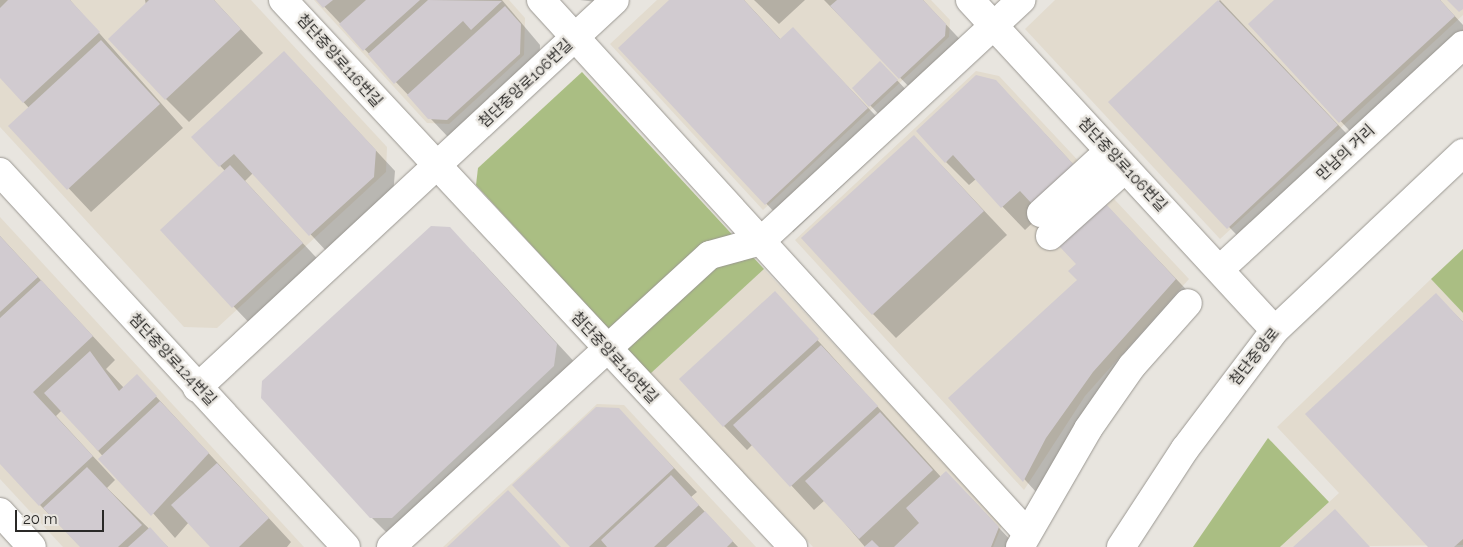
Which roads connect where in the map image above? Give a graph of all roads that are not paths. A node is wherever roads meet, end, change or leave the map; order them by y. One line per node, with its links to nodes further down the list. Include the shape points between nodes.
1 (283, 0): 11 (street, 첨단중앙로116번길)
2 (541, 0): 7 (street)
3 (615, 0): 7 (street, 첨단중앙로106번길)
4 (970, 0): 6 (street, 첨단중앙로106번길)
5 (1021, 0): 6 (street)
6 (994, 27): 10 (street, 첨단중앙로106번길); 14 (street)
7 (576, 38): 11 (street, 첨단중앙로106번길); 14 (street)
8 (1463, 45): 15 (street, 만남의 거리)
9 (1463, 153): 17 (street, 첨단중앙로)
10 (1117, 160): 13 (street); 17 (street, 첨단중앙로106번길)
11 (436, 167): 18 (street, 첨단중앙로116번길); 19 (street)
12 (0, 172): 19 (street, 첨단중앙로124번길)
13 (1046, 225)
14 (761, 241): 18 (street, via 710,255); 21 (street)
15 (1230, 260)
16 (1188, 303): 21 (street, via 1132,366 1088,429)
17 (1274, 330): 26 (street, 첨단중앙로, via 1185,449)
18 (605, 348): 24 (street); 25 (street, 첨단중앙로116번길)
19 (197, 388): 23 (street, 첨단중앙로124번길)
20 (0, 512): 22 (street)
21 (1024, 540)
22 (32, 547)
23 (346, 547)
24 (391, 547)
25 (793, 547)
26 (1121, 547)

